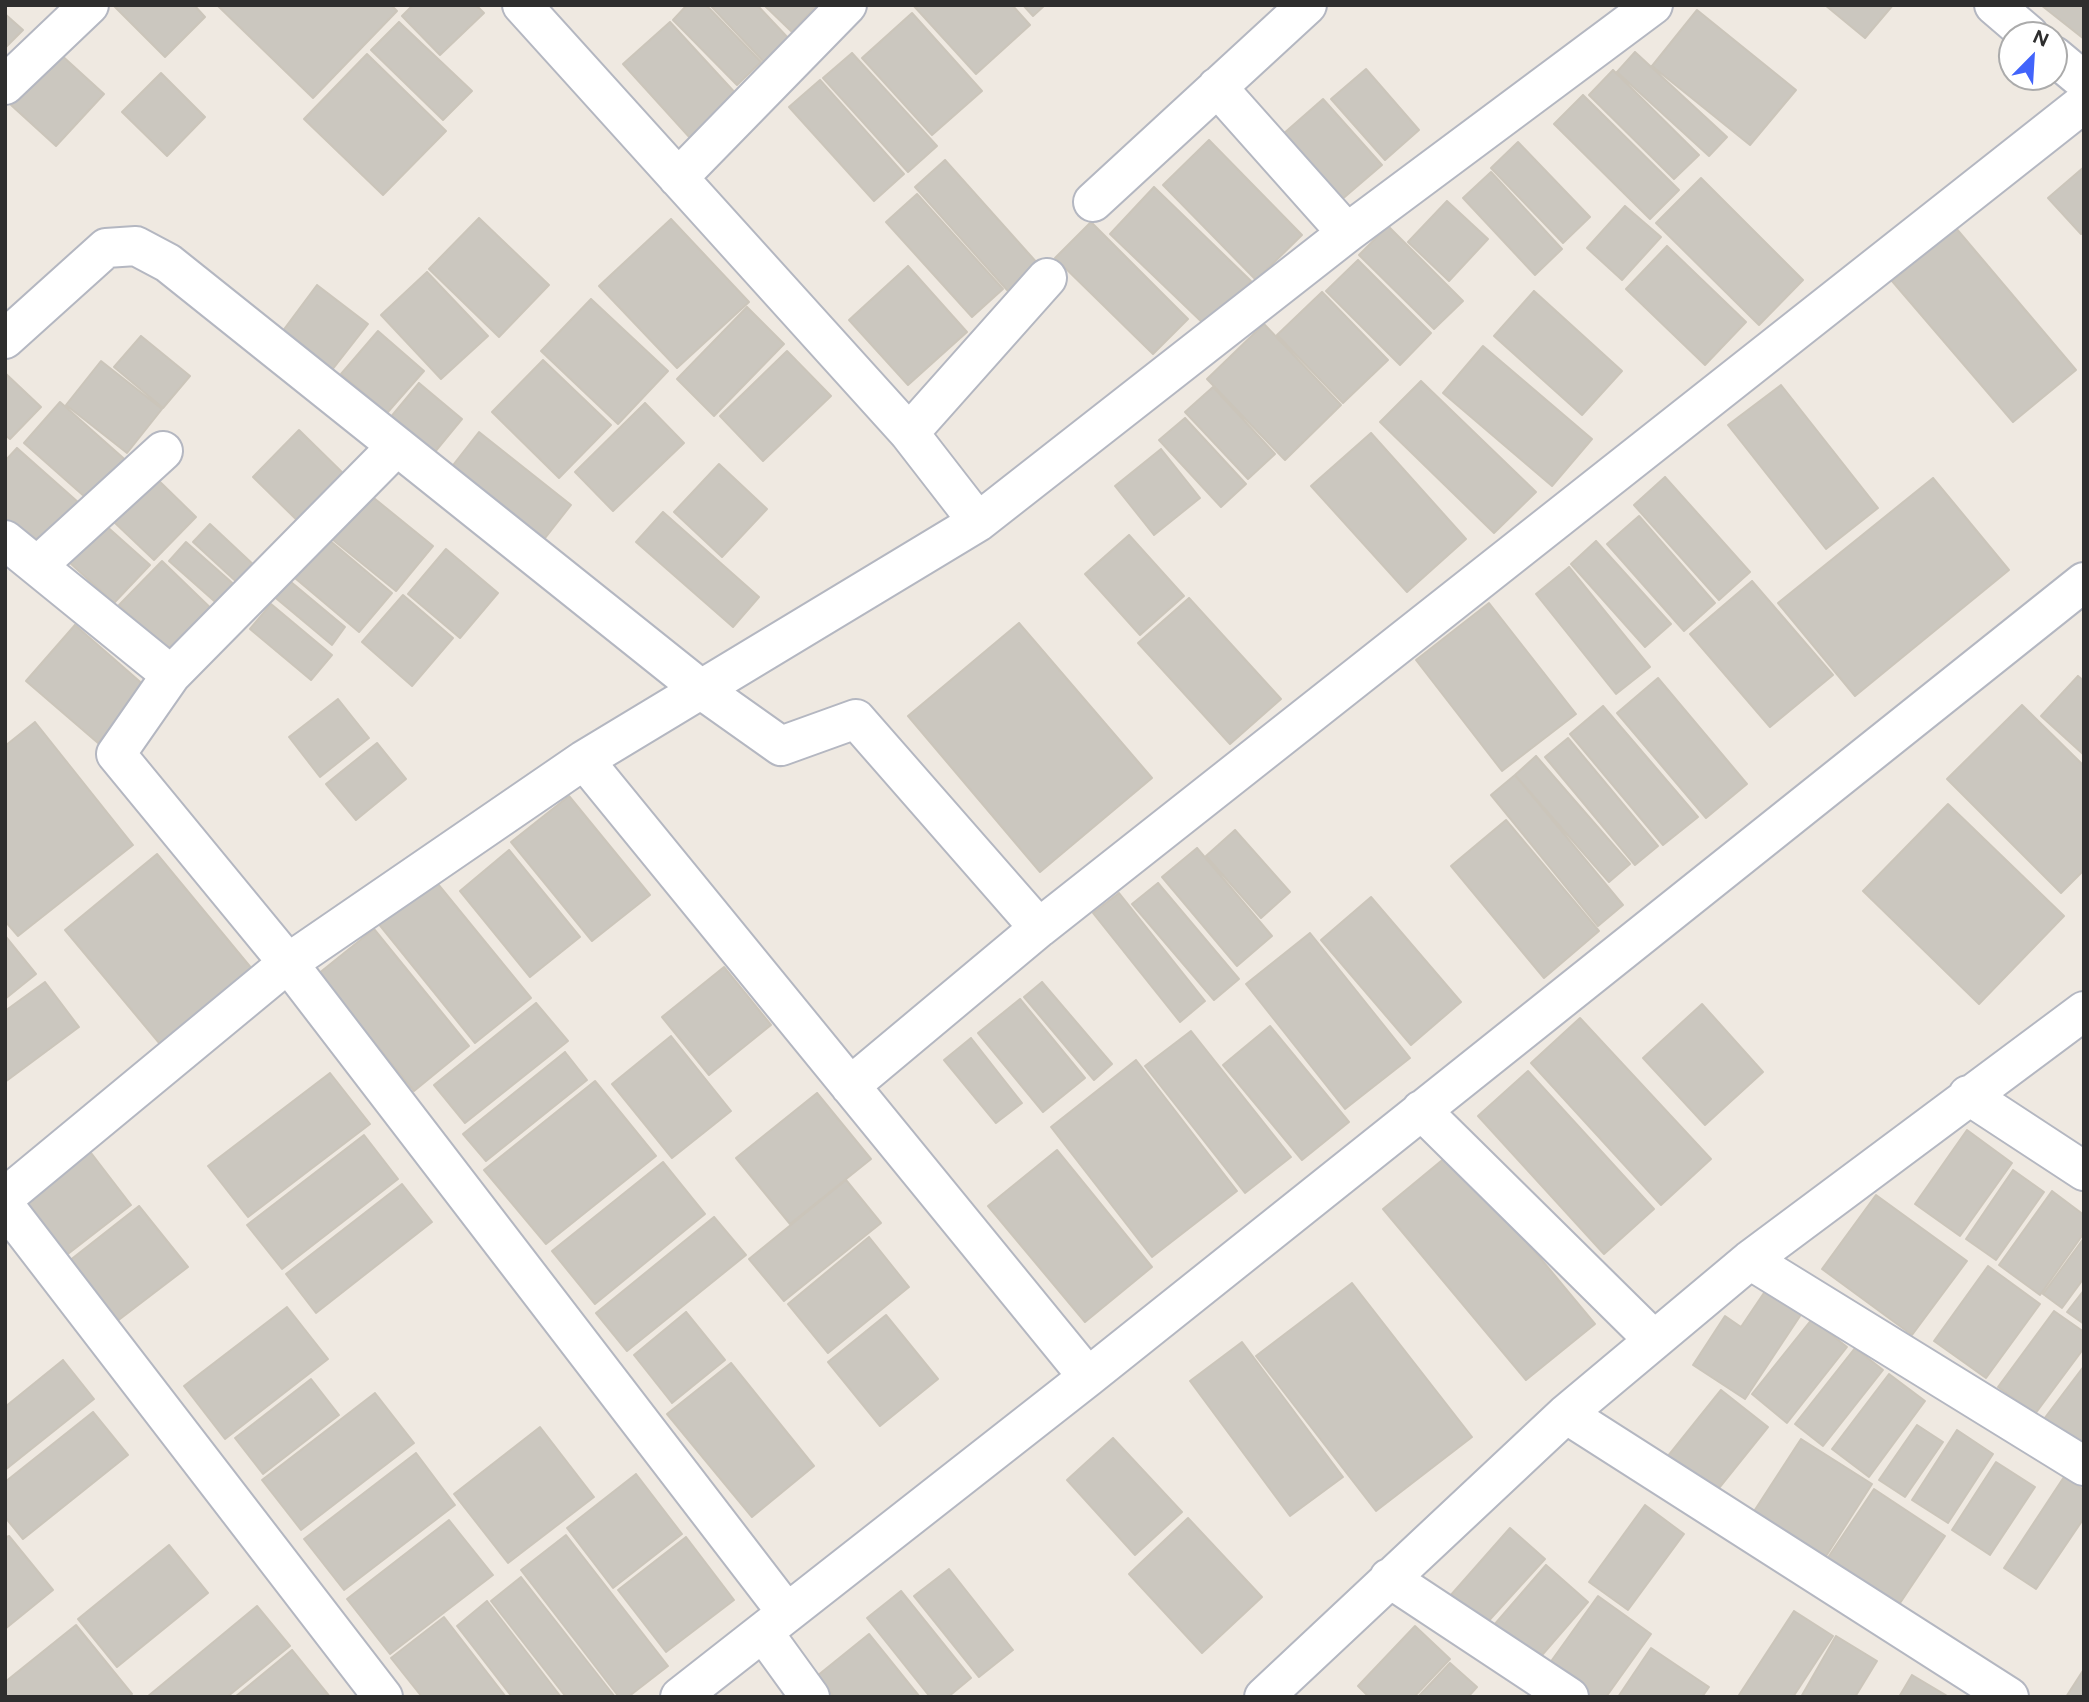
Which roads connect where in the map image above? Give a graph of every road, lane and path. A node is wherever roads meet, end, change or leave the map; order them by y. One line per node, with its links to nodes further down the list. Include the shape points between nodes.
1 (89, 5): 10 (street)
2 (522, 5): 13 (street)
3 (847, 5): 13 (street)
4 (1307, 5): 11 (street)
5 (1653, 5): 15 (street)
6 (1994, 5): 7 (street)
7 (2013, 21)
8 (2068, 68): 9 (street)
9 (2084, 81)
10 (5, 85)
11 (1217, 87): 14 (street); 15 (street)
12 (2084, 103): 28 (street)
13 (678, 178): 18 (street)
14 (1093, 202)
15 (1347, 233): 21 (street)
16 (1047, 278): 18 (street)
17 (5, 339): 19 (street, via 106,248 136,246 168,262)
18 (909, 433): 21 (street)
19 (397, 446): 25 (street); 26 (street)
20 (163, 451): 23 (street)
21 (978, 522): 26 (street)
22 (5, 540): 23 (street)
23 (37, 566): 25 (street)
24 (2084, 582): 33 (street)
25 (171, 675): 29 (street, via 116,754)
26 (702, 690): 27 (street); 28 (street, via 781,746 856,719)
27 (584, 760): 29 (street); 31 (street)
28 (1039, 928): 31 (street)
29 (288, 963): 35 (street); 43 (street)
30 (2084, 1011): 32 (street)
31 (850, 1087): 39 (street)
32 (1968, 1095): 34 (street); 37 (street)
33 (1422, 1111): 38 (street); 39 (street)
34 (2084, 1171)
35 (5, 1197)
36 (5, 1206): 44 (street)
37 (1751, 1261): 38 (street); 41 (street)
38 (1654, 1340): 40 (street)
39 (1088, 1377): 43 (street)
40 (1566, 1414): 42 (street); 49 (street)
41 (2084, 1466)
42 (1389, 1578): 47 (street); 48 (street)
43 (775, 1622): 45 (street); 46 (street)
44 (383, 1697)
45 (680, 1697)
46 (810, 1697)
47 (1264, 1697)
48 (1569, 1697)
49 (2010, 1697)

